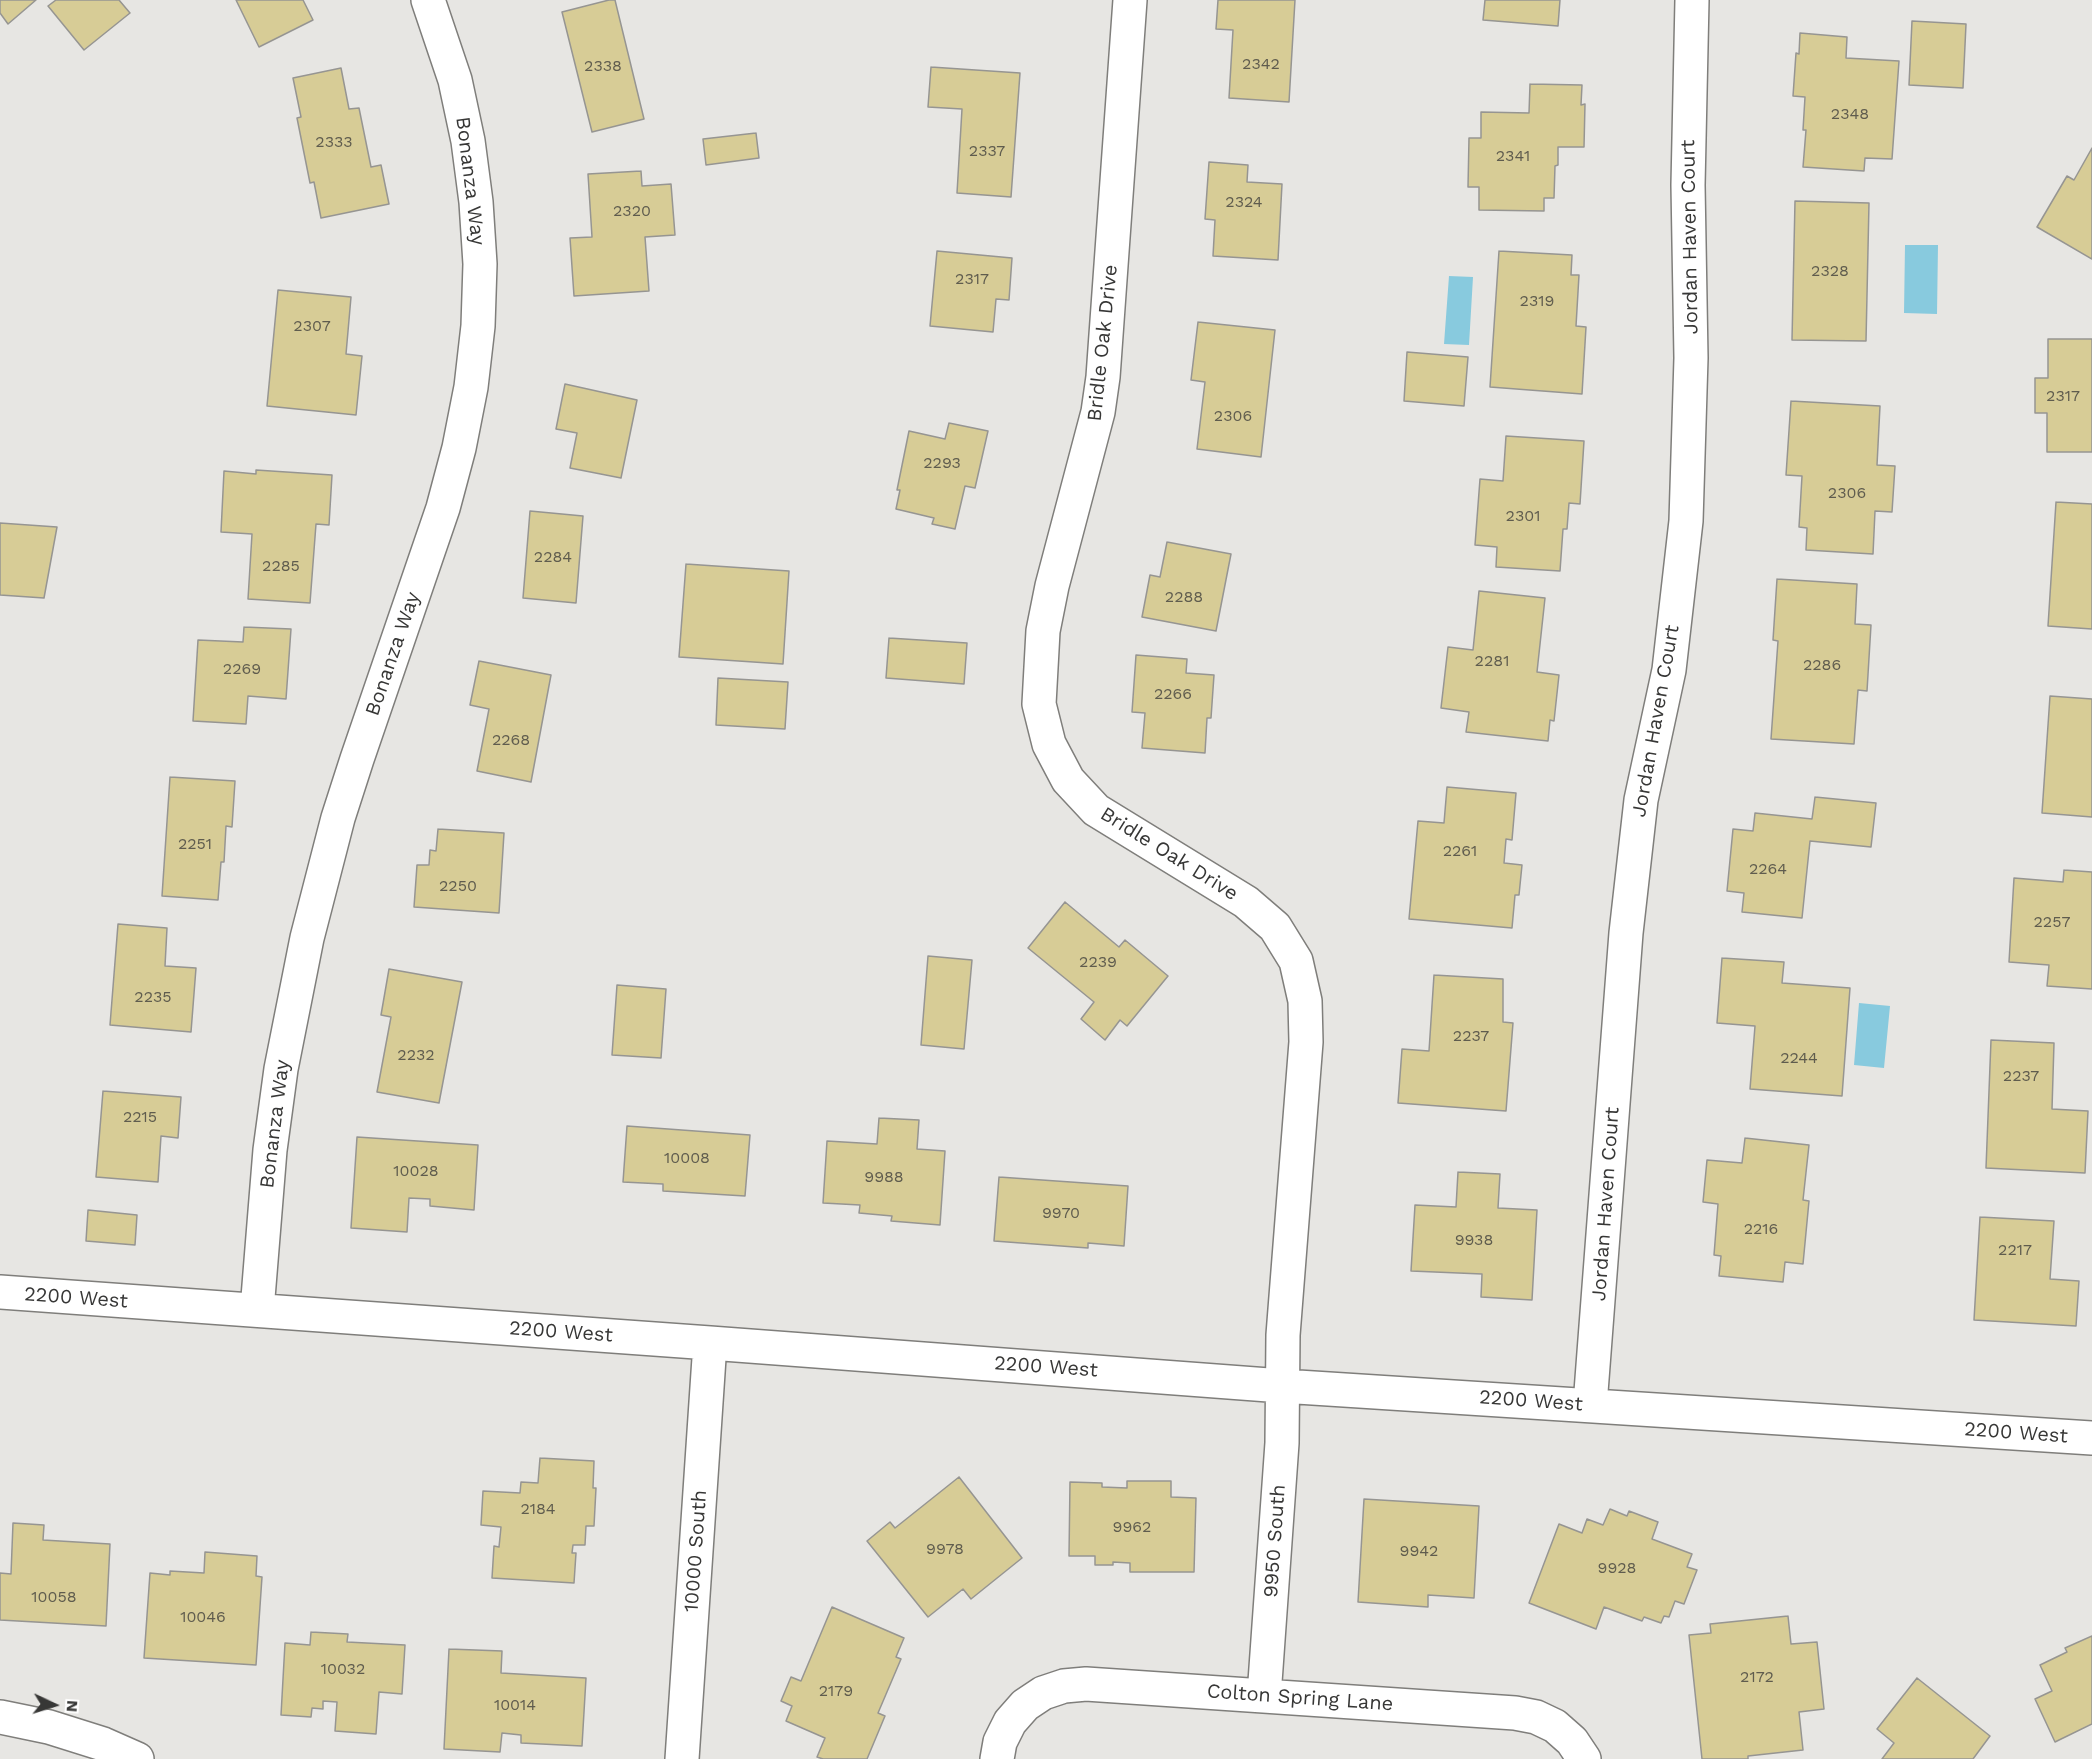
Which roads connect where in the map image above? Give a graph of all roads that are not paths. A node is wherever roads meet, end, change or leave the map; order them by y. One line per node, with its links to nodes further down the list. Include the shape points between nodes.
1 (428, 0): 5 (street, Bonanza Way, via 455,80 476,202 480,264 471,387 443,508 338,818 307,938 280,1069)
2 (1130, 0): 7 (street, Bridle Oak Drive, via 1098,412 1045,620 1039,704 1049,744 1068,780 1096,810 1246,902 1275,927 1296,961 1305,1000 1306,1042)
3 (1692, 0): 8 (street, Jordan Haven Court, via 1688,185 1691,358 1686,521 1669,670 1641,800 1626,933)
4 (0, 1293): 5 (street, 2200 West)
5 (257, 1310): 6 (street, 2200 West)
6 (710, 1342): 7 (street, 2200 West); 14 (street, 10000 South)
7 (1282, 1386): 8 (street, 2200 West); 10 (street, 9950 South, via 1282,1443)
8 (1590, 1404): 9 (street, 2200 West)
9 (2092, 1438)
10 (1264, 1696): 12 (street, Colton Spring Lane, via 1515,1713 1555,1726); 15 (street, Colton Spring Lane, via 1086,1684 1064,1686 1025,1705 1010,1722)
11 (0, 1717): 13 (street, via 50,1727)
12 (1578, 1750)
13 (137, 1759)
14 (682, 1759)
15 (997, 1759)

